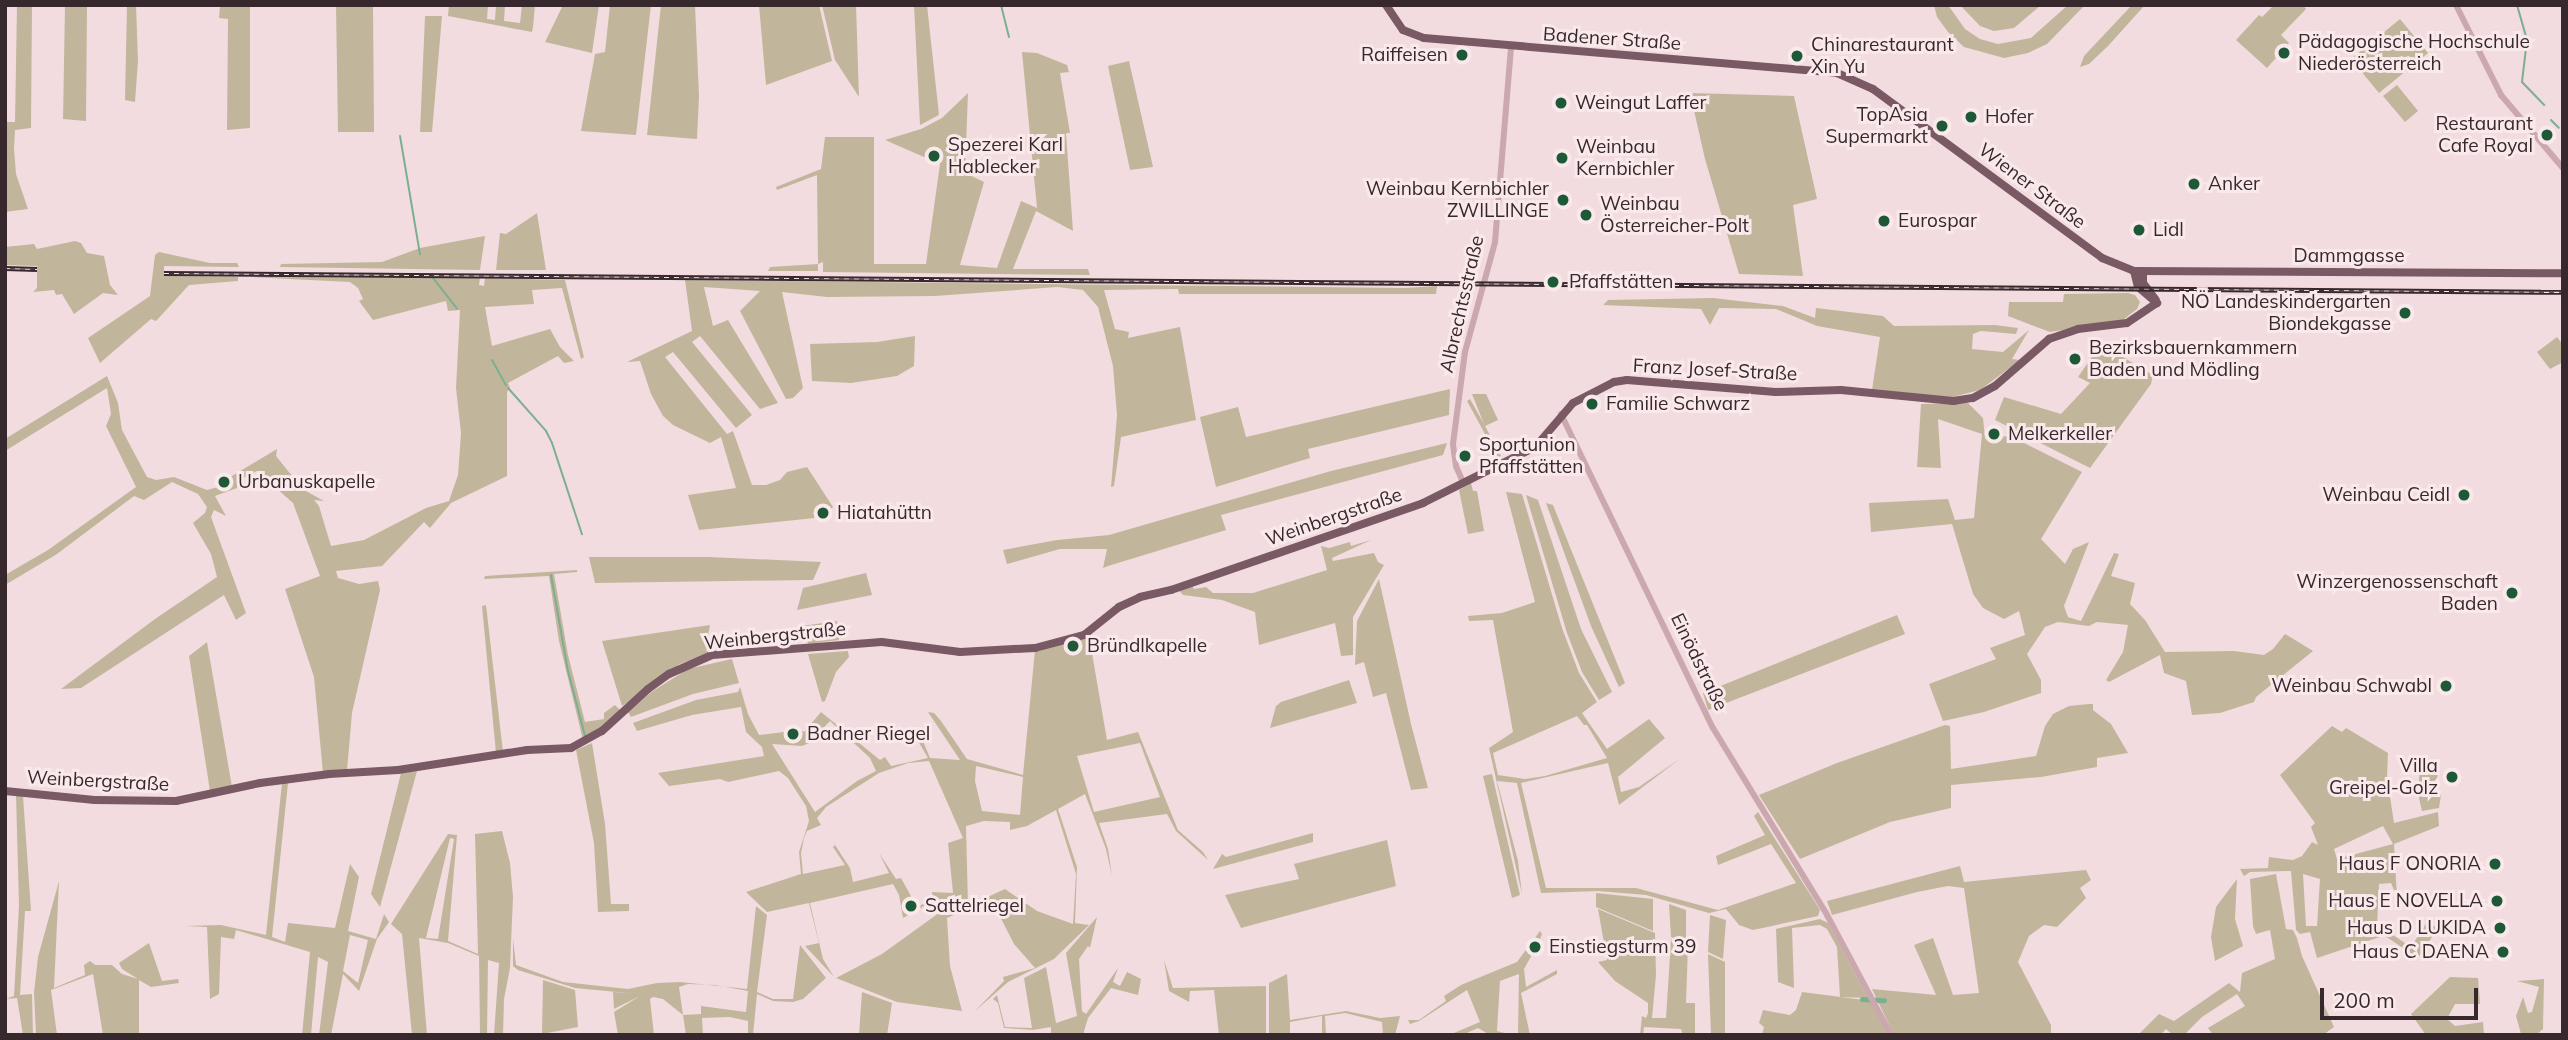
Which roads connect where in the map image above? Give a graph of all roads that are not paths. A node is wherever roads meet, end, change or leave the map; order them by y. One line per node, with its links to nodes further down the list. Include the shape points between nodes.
1 (1386, 5): 3 (main road, Badener Straße, via 1395,23 1415,36)
2 (2456, 5): 5 (street, via 2501,94)
3 (1511, 47): 4 (main road, Badener Straße, via 1837,73); 9 (street, Albrechtsstraße, via 1495,242 1465,352 1455,417 1455,466)
4 (1849, 78): 6 (main road, Wiener Straße, via 1873,89 2102,258)
5 (2563, 168)
6 (2139, 271): 7 (main road, Dammgasse); 8 (main road, Franz Josef-Straße, via 2138,287 2157,303 2127,323 2049,339 2001,382 1973,398 1938,402 1841,390 1776,392 1627,380 1604,386)
7 (2563, 273)
8 (1561, 414): 9 (main road, Franz Josef-Straße, via 1537,445); 11 (street, Einödstraße, via 1713,728 1826,915)
9 (1463, 482): 10 (main road, Weinbergstraße, via 1393,514 1129,602 1090,632 1054,644 960,652 882,642 712,655 669,674 603,731 571,748 329,774 176,801 85,800)
10 (5, 791)
11 (1891, 1035)

